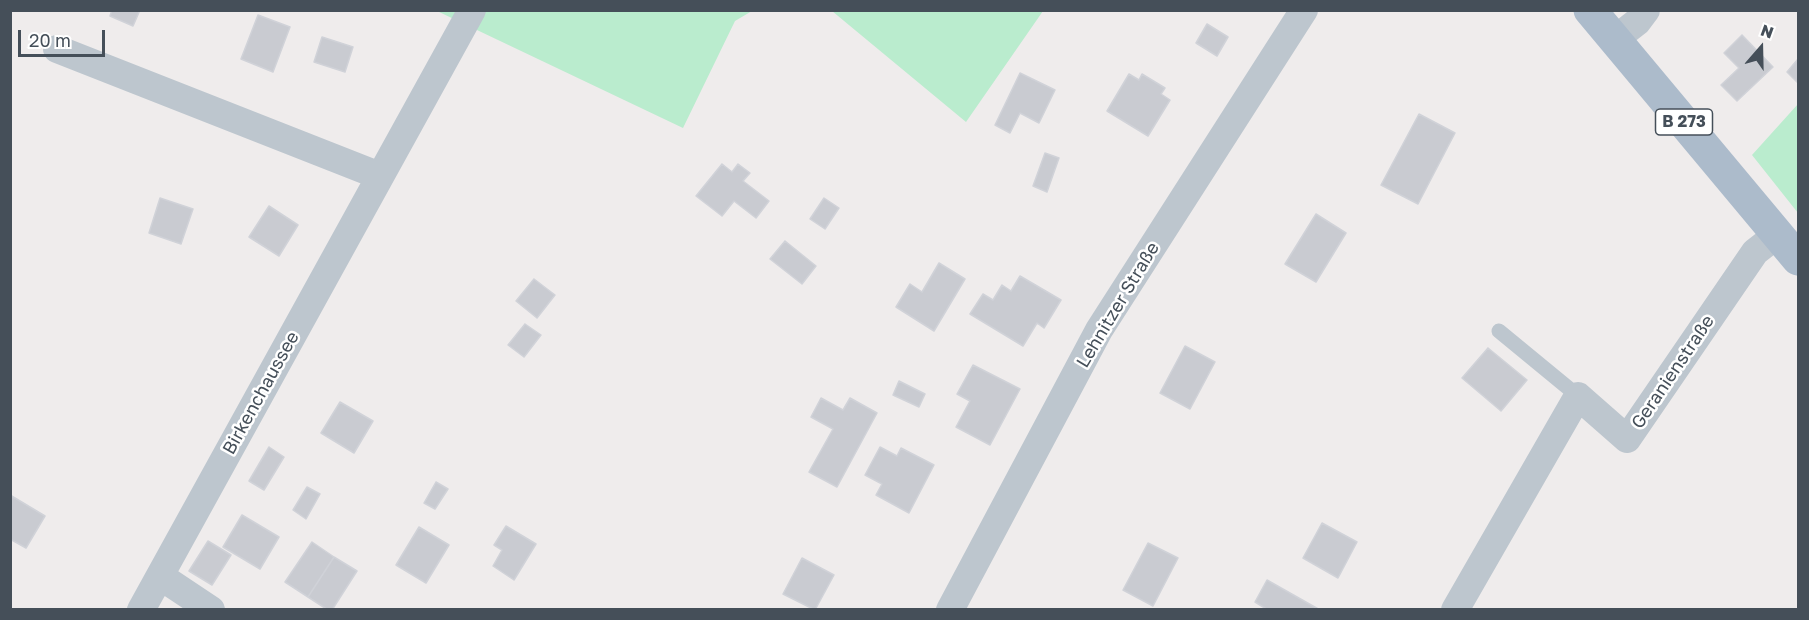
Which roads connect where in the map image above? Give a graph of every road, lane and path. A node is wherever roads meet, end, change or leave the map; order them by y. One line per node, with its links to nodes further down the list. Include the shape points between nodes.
1 (472, 10): 7 (street, Birkenchaussee)
2 (1304, 10): 14 (street, Lehnitzer Straße, via 1099,330)
3 (1590, 10): 5 (main road, B 273)
4 (1646, 10): 5 (street)
5 (1614, 40): 8 (main road, B 273)
6 (57, 49): 7 (street)
7 (380, 176): 11 (street, Birkenchaussee)
8 (1788, 246): 10 (street, Geranienstraße, via 1755,252 1627,439)
9 (1499, 331): 10 (lane)
10 (1578, 396): 15 (street)
11 (160, 576): 12 (street, Birkenchaussee); 13 (street)
12 (141, 609)
13 (211, 609)
14 (950, 609)
15 (1455, 609)

